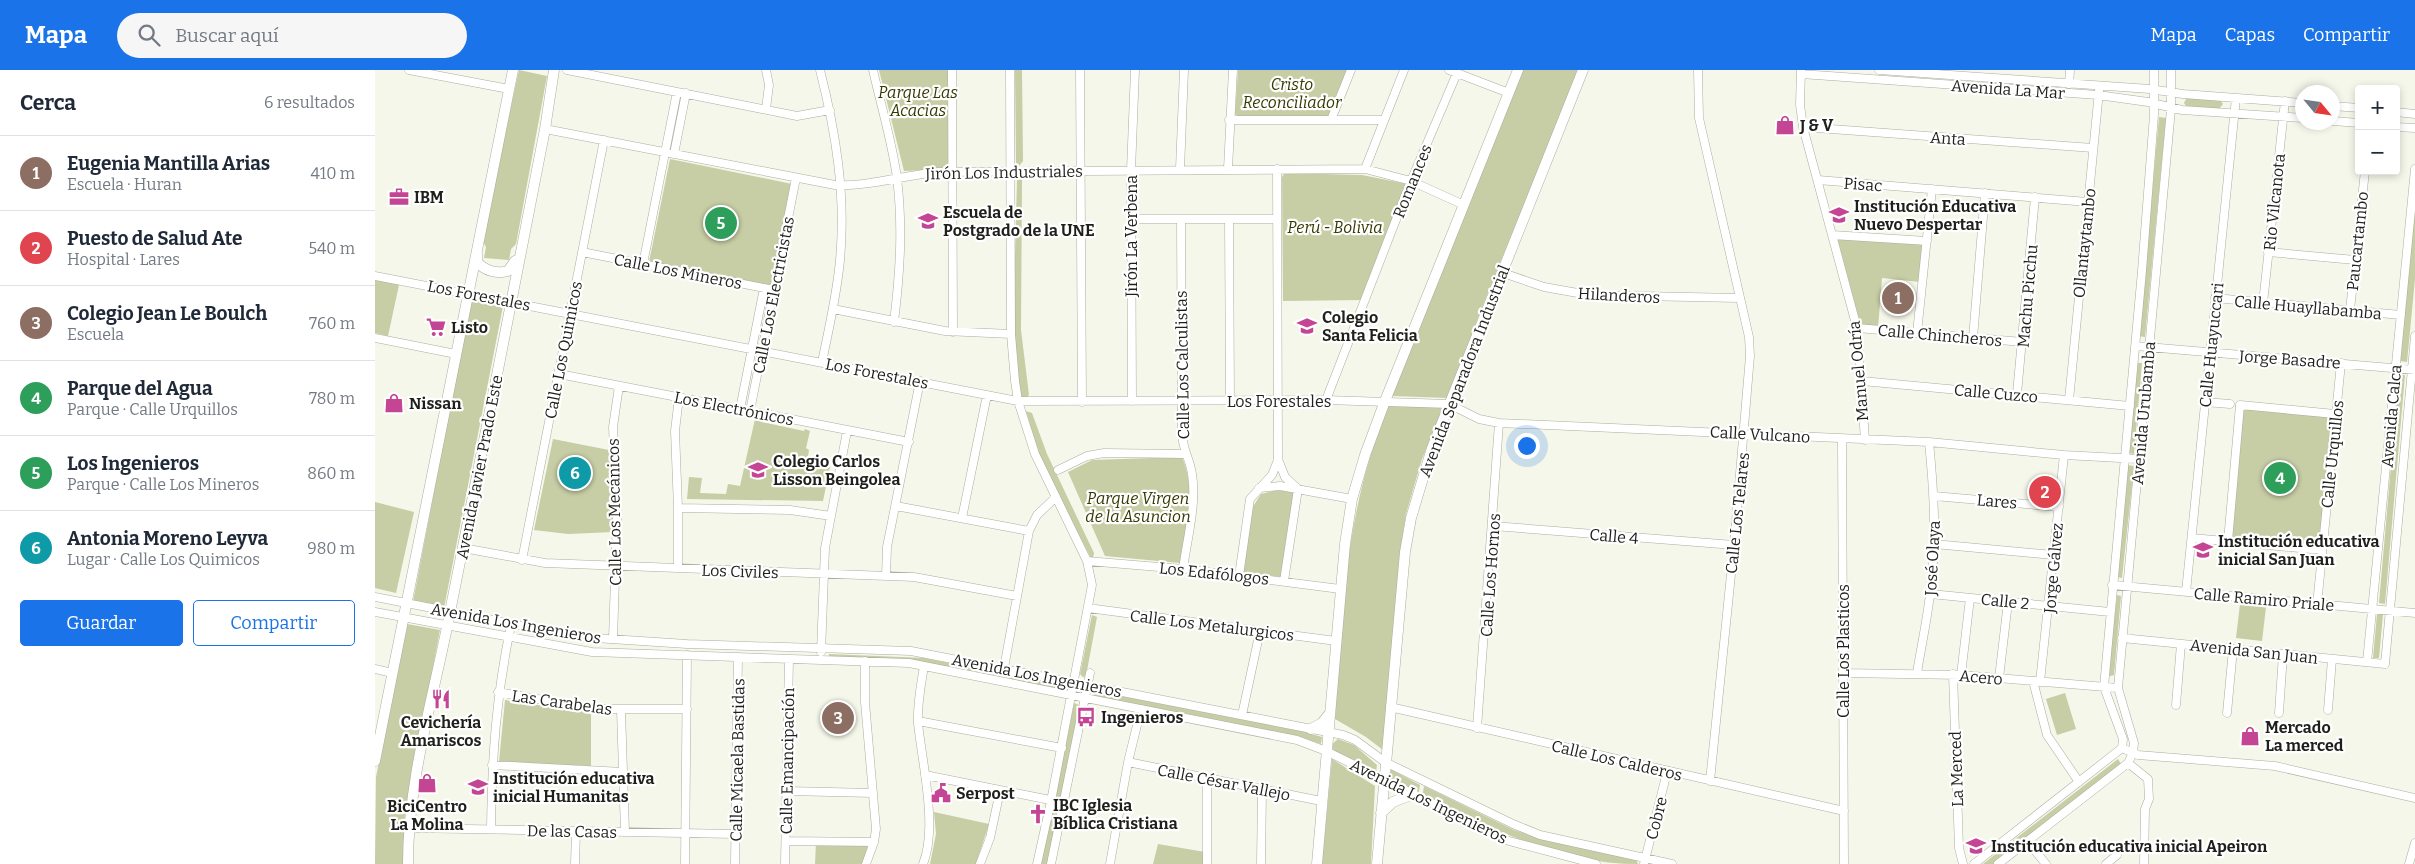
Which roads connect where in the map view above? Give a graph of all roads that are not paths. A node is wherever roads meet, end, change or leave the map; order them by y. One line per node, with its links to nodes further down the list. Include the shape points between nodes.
1 (409, 70): 27 (street)
2 (513, 70): 32 (main road)
3 (554, 70): 60 (main road, Avenida Javier Prado Este)
4 (567, 70): 29 (street)
5 (613, 70): 29 (street)
6 (766, 70): 45 (street, via 769,85)
7 (820, 70): 47 (street)
8 (873, 70): 76 (street)
9 (952, 70): 74 (street)
10 (1010, 70): 72 (street)
11 (1081, 70): 73 (street)
12 (1135, 70): 71 (street, Jirón La Verbena)
13 (1184, 70): 66 (street)
14 (1233, 70): 53 (street)
15 (1351, 70): 54 (street)
16 (1404, 70): 55 (street)
17 (1449, 70): 28 (street)
18 (1518, 70): 37 (main road)
19 (1583, 70): 98 (main road, Avenida Separadora Industrial)
20 (1698, 70): 103 (street, Calle Los Telares, via 1699,118)
21 (1879, 70): 25 (street, Avenida La Mar)
22 (2070, 70): 30 (street)
23 (2154, 70): 33 (street, Avenida Urubamba)
24 (2171, 70): 35 (street, Avenida Urubamba)
25 (1914, 71): 30 (street, Avenida La Mar)
26 (1801, 72): 38 (street, Avenida La Mar); 58 (street, Manuel Odría)
27 (449, 74): 32 (street)
28 (1457, 74): 37 (street); 79 (street, Romances)
29 (611, 79): 34 (street)
30 (2069, 84): 31 (street, Avenida La Mar)
31 (2100, 86): 33 (street, Avenida La Mar); 38 (street, Ollantaytambo)
32 (509, 89): 92 (main road)
33 (2154, 90): 35 (street, Avenida La Mar); 42 (street, Avenida Urubamba)
34 (677, 92): 36 (street); 64 (street)
35 (2171, 92): 39 (street, Avenida La Mar); 46 (street, Avenida Urubamba)
36 (686, 93): 45 (street); 65 (street)
37 (1509, 93): 85 (main road)
38 (2099, 96): 42 (street, Avenida La Mar); 63 (street, Ollantaytambo)
39 (2236, 98): 40 (street, Avenida La Mar); 49 (street, Calle Huayuccari)
40 (2285, 101): 41 (street, Avenida La Mar); 51 (street, Rio Vilcanota)
41 (2295, 102)
42 (2154, 104): 46 (street, Avenida La Mar); 120 (street, Avenida Urubamba)
43 (2340, 107): 44 (street)
44 (2355, 108)
45 (766, 109): 47 (street, via 801,116)
46 (2171, 109): 49 (street, Avenida La Mar); 121 (street, Avenida Urubamba)
47 (830, 110): 80 (street)
48 (2400, 112): 50 (street)
49 (2234, 113): 51 (street, Avenida La Mar); 104 (street, Calle Huayuccari)
50 (2415, 114)
51 (2283, 117): 52 (street, Avenida La Mar); 95 (street, Rio Vilcanota)
52 (2295, 118)
53 (1229, 120): 54 (street); 67 (street)
54 (1331, 120): 55 (street)
55 (1384, 120): 69 (street)
56 (2340, 122): 57 (street)
57 (2355, 123)
58 (1803, 127): 63 (street, Anta); 78 (street, Manuel Odría)
59 (2400, 127): 61 (street)
60 (545, 128): 62 (street, Jirón Los Industriales); 93 (main road, Avenida Javier Prado Este)
61 (2415, 128)
62 (604, 140): 64 (street, Jirón Los Industriales); 94 (street, Calle Los Quimicos)
63 (2093, 148): 84 (street, Ollantaytambo)
64 (665, 152): 65 (street, Jirón Los Industriales); 97 (street)
65 (674, 154): 77 (street, Jirón Los Industriales)
66 (1180, 169): 67 (street, Jirón Los Industriales); 71 (street, Jirón Los Industriales)
67 (1229, 169): 68 (street, Jirón Los Industriales)
68 (1277, 169): 69 (street, Jirón Los Industriales); 89 (street)
69 (1365, 169): 79 (street, Jirón Los Industriales)
70 (2415, 169): 110 (street, Avenida Calca)
71 (1131, 170): 73 (street, Jirón Los Industriales); 86 (street, Jirón La Verbena)
72 (1011, 171): 73 (street, Jirón Los Industriales); 74 (street, Jirón Los Industriales); 115 (street)
73 (1080, 171): 145 (street)
74 (952, 172): 76 (street, Jirón Los Industriales); 113 (street)
75 (2365, 175): 96 (street, Paucartambo)
76 (897, 177): 80 (street, Jirón Los Industriales); 111 (street, via 901,249)
77 (796, 178): 80 (street, Jirón Los Industriales); 101 (street, Calle Los Electricistas)
78 (1818, 180): 81 (street, Pisac); 90 (street, Manuel Odría)
79 (1411, 181): 85 (street, Jirón Los Industriales); 137 (street, Romances)
80 (841, 185): 107 (street, via 841,245)
81 (1932, 188): 82 (street, Pisac); 91 (street)
82 (1985, 193): 83 (street, Pisac); 118 (street)
83 (2035, 197): 84 (street, Pisac); 119 (street, Machu Picchu)
84 (2088, 202): 138 (street, Ollantaytambo)
85 (1463, 205): 144 (main road)
86 (1131, 219): 87 (street); 140 (street, Jirón La Verbena)
87 (1181, 219): 88 (street); 141 (street, Calle Los Calculistas)
88 (1229, 219): 89 (street); 142 (street)
89 (1277, 219): 143 (street)
90 (1832, 235): 91 (street); 112 (street, Manuel Odría)
91 (1927, 241): 114 (street)
92 (477, 248): 93 (main road, via 477,262 502,273 513,268); 102 (main road)
93 (520, 248): 105 (main road, Avenida Javier Prado Este)
94 (582, 252): 97 (street, Calle Los Mineros); 109 (street, Calle Los Quimicos)
95 (2268, 252): 96 (street); 106 (street, Rio Vilcanota)
96 (2355, 260): 108 (street, Paucartambo)
97 (643, 264): 100 (street, Calle Los Mineros)
98 (1503, 273): 103 (street, Hilanderos, via 1544,288 1589,294); 147 (main road, Avenida Separadora Industrial)
99 (375, 276): 102 (street, Los Forestales)
100 (764, 288): 101 (street, Calle Los Mineros); 122 (street, Calle Los Electricistas)
101 (774, 290): 123 (street, Calle Los Electricistas)
102 (468, 293): 105 (street, Los Forestales); 125 (main road)
103 (1739, 298): 155 (street, Calle Los Telares, via 1749,337 1750,356)
104 (2215, 298): 106 (street, Calle Huayllabamba); 124 (street, Calle Huayuccari)
105 (510, 301): 109 (street, Los Forestales); 182 (main road, Avenida Javier Prado Este)
106 (2263, 303): 108 (street, Calle Huayllabamba)
107 (833, 310): 111 (street); 126 (street)
108 (2350, 310): 110 (street, Calle Huayllabamba)
109 (570, 313): 122 (street, Los Forestales); 130 (street, Calle Los Quimicos)
110 (2401, 315): 128 (street, Avenida Calca)
111 (894, 322): 113 (street)
112 (1857, 328): 114 (street, Calle Chincheros); 132 (street, Manuel Odría)
113 (953, 332): 115 (street)
114 (1917, 333): 118 (street, Calle Chincheros)
115 (1011, 334): 139 (street)
116 (2415, 336): 129 (street, Avenida Calca)
117 (375, 338): 125 (street)
118 (1973, 338): 119 (street, Calle Chincheros)
119 (2023, 342): 135 (street, Machu Picchu)
120 (2136, 346): 121 (street, Jorge Basadre); 149 (street, Avenida Urubamba)
121 (2149, 347): 124 (street, Jorge Basadre); 163 (street, Avenida Urubamba)
122 (752, 349): 123 (street, Los Forestales); 150 (street, Calle Los Electricistas)
123 (762, 350): 126 (street, Los Forestales); 151 (street, Calle Los Electricistas)
124 (2210, 353): 127 (street, Jorge Basadre); 146 (street, Calle Huayuccari)
125 (456, 354): 203 (main road)
126 (822, 362): 131 (street, Los Forestales)
127 (2341, 363): 128 (street, Jorge Basadre); 152 (street, Calle Urquillos)
128 (2396, 367): 129 (street, Jorge Basadre); 207 (street, Avenida Calca)
129 (2413, 370): 210 (street, Avenida Calca)
130 (559, 374): 133 (street, Los Electrónicos); 185 (street, Calle Los Quimicos)
131 (920, 381): 134 (street, Los Forestales); 158 (street)
132 (1862, 381): 135 (street, Calle Cuzco); 157 (street, Manuel Odría)
133 (619, 386): 136 (street, Los Electrónicos); 187 (street, Calle Los Mecánicos, via 613,427)
134 (987, 394): 139 (street, Los Forestales); 175 (street)
135 (2017, 394): 138 (street, Calle Cuzco)
136 (679, 398): 150 (street, Los Electrónicos); 173 (street, via 675,431)
137 (1326, 400): 143 (street, Los Forestales); 144 (street, Los Forestales)
138 (2069, 400): 149 (street, Calle Cuzco)
139 (1018, 401): 145 (street, Los Forestales); 169 (street, via 1035,454)
140 (1132, 401): 141 (street, Los Forestales); 145 (street, Los Forestales)
141 (1181, 401): 142 (street, Los Forestales); 160 (street, Calle Los Calculistas)
142 (1230, 401): 143 (street, Los Forestales)
143 (1278, 401): 164 (street)
144 (1385, 401): 147 (street, Calle Vulcano); 170 (main road)
145 (1082, 402)
146 (2205, 402): 148 (street); 178 (street, Calle Huayuccari)
147 (1449, 404): 153 (street, Calle Vulcano, via 1479,419); 251 (main road, Avenida Separadora Industrial, via 1411,518)
148 (2230, 404)
149 (2130, 406): 162 (street, Avenida Urubamba)
150 (740, 409): 151 (street, Los Electrónicos)
151 (750, 411): 154 (street, Los Electrónicos)
152 (2335, 414): 179 (street, via 2240,405); 183 (street, Calle Urquillos)
153 (1499, 423): 155 (street, Calle Vulcano); 176 (street, Calle Los Hornos)
154 (847, 430): 158 (street, Los Electrónicos); 174 (street)
155 (1745, 433): 156 (street, Calle Vulcano); 181 (street, Calle Los Telares)
156 (1842, 439): 157 (street, Calle Vulcano); 238 (street, Calle Los Plasticos)
157 (1865, 440): 159 (street, Calle Vulcano)
158 (909, 442): 171 (street)
159 (1929, 442): 161 (street, Calle Vulcano); 168 (street, José Olaya)
160 (1185, 454): 165 (street, via 1104,453 1087,456); 189 (street, Calle Los Calculistas, via 1194,490)
161 (2064, 455): 162 (street, Calle Vulcano); 172 (street, Jorge Gálvez)
162 (2125, 458): 163 (street, Calle Vulcano); 194 (street, Avenida Urubamba)
163 (2139, 459): 195 (street, Avenida Urubamba)
164 (1278, 460): 166 (street, via 1272,475); 167 (street, via 1285,477)
165 (1058, 470)
166 (1257, 489): 167 (street, via 1271,485); 192 (street, via 1248,504)
167 (1298, 489): 170 (street); 193 (street)
168 (1934, 496): 172 (street, Lares); 180 (street, José Olaya)
169 (1056, 497): 177 (street, via 1037,515); 186 (street)
170 (1352, 500): 196 (main road)
171 (896, 506): 175 (street); 191 (street, via 887,547)
172 (2059, 507): 184 (street, Jorge Gálvez)
173 (679, 508): 174 (street, via 790,510); 188 (street)
174 (831, 516): 190 (street)
175 (962, 518): 177 (street)
176 (1493, 526): 181 (street, Calle 4); 261 (street, Calle Los Hornos)
177 (1029, 531): 199 (street)
178 (2192, 538): 179 (street); 197 (street, Calle Huayuccari)
179 (2228, 541): 183 (street)
180 (1934, 544): 184 (street); 198 (street, José Olaya)
181 (1734, 545): 279 (street, Calle Los Telares)
182 (463, 548): 185 (street, Los Civiles); 211 (main road, Avenida Javier Prado Este)
183 (2322, 550): 204 (street, Calle Urquillos)
184 (2053, 555): 205 (street, Jorge Gálvez)
185 (522, 560): 187 (street, Los Civiles, via 545,564)
186 (1087, 561): 189 (street, Los Edafólogos); 206 (street, via 1092,585)
187 (616, 566): 188 (street, Los Civiles); 219 (street, Calle Los Mecánicos)
188 (678, 568): 190 (street, Los Civiles)
189 (1183, 569): 192 (street, Los Edafólogos)
190 (824, 574): 191 (street, Los Civiles); 222 (street)
191 (886, 576): 199 (street, Los Civiles, via 937,580)
192 (1239, 576): 193 (street, Los Edafólogos)
193 (1284, 581): 196 (street, Los Edafólogos)
194 (2112, 585): 195 (street, Calle Ramiro Priale); 209 (street, Avenida Urubamba)
195 (2127, 586): 197 (street, Calle Ramiro Priale); 218 (street, Avenida Urubamba)
196 (1340, 589): 220 (main road)
197 (2186, 592): 204 (street, Calle Ramiro Priale)
198 (1931, 594): 201 (street, Calle 2); 239 (street, José Olaya)
199 (1017, 596): 234 (street)
200 (375, 597): 203 (street, Avenida Los Ingenieros)
201 (1970, 598): 202 (street, Calle 2); 240 (street, La Merced)
202 (2008, 602): 205 (street, Calle 2); 241 (street)
203 (408, 604): 211 (street, Avenida Los Ingenieros); 213 (main road)
204 (2317, 604): 207 (street, Calle Ramiro Priale)
205 (2050, 606): 209 (street, Calle 2); 243 (street, Jorge Gálvez)
206 (1089, 608): 216 (street, Calle Los Metalurgicos); 242 (street)
207 (2373, 610): 210 (street, Calle Ramiro Priale); 231 (street, Avenida Calca)
208 (375, 612): 213 (street, Avenida Los Ingenieros)
209 (2110, 612): 245 (street, Avenida Urubamba)
210 (2390, 612): 212 (street, Calle Ramiro Priale); 232 (street, Avenida Calca)
211 (450, 613): 214 (street, Avenida Los Ingenieros); 215 (main road, Avenida Javier Prado Este)
212 (2415, 613)
213 (405, 618): 215 (street, Avenida Los Ingenieros); 236 (main road)
214 (511, 625): 217 (street); 219 (street, Avenida Los Ingenieros, via 580,637)
215 (447, 627): 217 (street, Avenida Los Ingenieros); 292 (main road, Avenida Javier Prado Este, via 413,785)
216 (1260, 631): 220 (street, Calle Los Metalurgicos); 259 (street)
217 (508, 638): 225 (street, Avenida Los Ingenieros, via 592,652); 247 (street)
218 (2122, 638): 221 (street, Avenida San Juan); 246 (street, Avenida Urubamba)
219 (613, 639): 222 (street, Avenida Los Ingenieros)
220 (1336, 641): 256 (main road)
221 (2181, 644): 223 (street, Avenida San Juan); 250 (street)
222 (821, 648): 229 (street); 234 (street, Avenida Los Ingenieros, via 911,651)
223 (2233, 649): 224 (street, Avenida San Juan); 257 (street)
224 (2283, 654): 228 (street, Avenida San Juan); 258 (street)
225 (687, 655): 226 (street, Avenida Los Ingenieros); 252 (street)
226 (738, 657): 227 (street, Avenida Los Ingenieros); 297 (street, Calle Micaela Bastidas)
227 (789, 658): 229 (street, Avenida Los Ingenieros); 282 (street, Calle Emancipación)
228 (2332, 658): 231 (street, Avenida San Juan); 255 (street)
229 (821, 659): 230 (street, Avenida Los Ingenieros)
230 (865, 661): 233 (street, Avenida Los Ingenieros); 284 (street)
231 (2367, 662): 232 (street, Avenida San Juan)
232 (2385, 664)
233 (924, 666): 248 (street, Avenida Los Ingenieros); 260 (street)
234 (1004, 668): 242 (street, Avenida Los Ingenieros)
235 (375, 669): 236 (street)
236 (392, 673): 268 (main road)
237 (1090, 673): 244 (street)
238 (1843, 673): 239 (street, Acero); 290 (street, Calle Los Plasticos)
239 (1917, 673): 240 (street, Acero)
240 (1957, 675): 241 (street, Acero); 322 (street, La Merced, via 1959,848)
241 (1999, 678): 243 (street, Acero)
242 (1075, 682): 244 (street, Avenida Los Ingenieros); 248 (street)
243 (2036, 682): 245 (street, Acero); 280 (street, Jorge Gálvez, via 2047,735)
244 (1087, 685): 249 (street); 259 (street, Avenida Los Ingenieros)
245 (2104, 687): 246 (street, Acero); 265 (street, Avenida Urubamba, via 2122,736)
246 (2118, 688): 267 (street, Avenida Urubamba, via 2134,743)
247 (498, 692): 254 (street, Las Carabelas, via 594,709); 272 (street)
248 (1072, 697): 249 (street, Avenida Los Ingenieros); 264 (street)
249 (1085, 699): 253 (street, Avenida Los Ingenieros); 289 (street)
250 (2176, 705)
251 (1390, 707): 261 (street, Calle Los Calderos); 270 (main road, Avenida Separadora Industrial)
252 (687, 709): 254 (street, Las Carabelas); 296 (street)
253 (1141, 709): 266 (street, Avenida Los Ingenieros, via 1297,740); 269 (street)
254 (621, 710): 273 (street)
255 (2328, 710)
256 (1330, 713): 262 (main road); 263 (main road)
257 (2227, 713)
258 (2279, 713)
259 (1242, 715): 262 (street, Avenida Los Ingenieros)
260 (918, 721): 264 (street); 275 (street)
261 (1477, 728): 274 (street, Calle Los Calderos)
262 (1311, 729): 263 (street, Avenida Los Ingenieros)
263 (1329, 732): 266 (main road); 270 (street, Avenida Los Ingenieros, via 1349,736)
264 (1062, 748): 287 (street)
265 (2122, 748): 267 (street); 280 (street)
266 (1326, 751): 277 (street, Avenida Los Ingenieros); 288 (main road)
267 (2133, 753): 271 (street); 286 (street, via 2275,766)
268 (375, 761)
269 (1128, 762): 276 (street, Calle César Vallejo); 314 (street)
270 (1385, 762): 277 (main road, Avenida Separadora Industrial); 278 (street, Avenida Los Ingenieros)
271 (2128, 763): 299 (street); 327 (street, via 2148,779)
272 (492, 765): 273 (street); 293 (street)
273 (623, 772): 295 (street)
274 (1667, 772): 279 (street, Calle Los Calderos); 303 (street, Cobre)
275 (925, 775): 283 (street); 310 (street, via 929,834)
276 (1207, 778): 281 (street, Calle César Vallejo); 315 (street)
277 (1384, 780): 285 (street, Avenida Los Ingenieros); 291 (main road, Avenida Separadora Industrial)
278 (1421, 781): 285 (street, via 1422,788); 303 (street, Avenida Los Ingenieros, via 1540,835)
279 (1710, 781): 290 (street, Calle Los Calderos)
280 (2079, 782): 323 (street)
281 (1261, 789): 288 (street, Calle César Vallejo); 316 (street)
282 (787, 791): 284 (street); 298 (street, Calle Emancipación)
283 (1000, 791): 287 (street); 311 (street, via 990,838)
284 (873, 793): 300 (street)
285 (1414, 794): 291 (main road, via 1393,802); 319 (street, Avenida Los Ingenieros, via 1509,841)
286 (2415, 798)
287 (1051, 801): 289 (street); 312 (street)
288 (1321, 801): 317 (main road)
289 (1065, 803): 313 (street)
290 (1844, 811): 321 (street, Calle Los Plasticos)
291 (1381, 814): 318 (main road, Avenida Separadora Industrial)
292 (409, 828): 293 (street, De las Casas); 304 (main road, Avenida Javier Prado Este)
293 (491, 829): 294 (street, De las Casas)
294 (576, 831): 295 (street, De las Casas); 305 (street)
295 (625, 832): 296 (street, De las Casas)
296 (685, 833): 297 (street, De las Casas); 306 (street)
297 (735, 834): 307 (street, Calle Micaela Bastidas)
298 (786, 841): 300 (street); 308 (street, Calle Emancipación)
299 (2027, 841): 324 (street); 325 (street)
300 (874, 842): 309 (street)
301 (2415, 842): 328 (street)
302 (2117, 855): 326 (street)
303 (1645, 861): 320 (street, Avenida Los Ingenieros)
304 (408, 864)
305 (575, 864)
306 (685, 864)
307 (735, 864)
308 (785, 864)
309 (866, 864)
310 (923, 864)
311 (980, 864)
312 (1037, 864)
313 (1051, 864)
314 (1110, 864)
315 (1207, 864)
316 (1261, 864)
317 (1317, 864)
318 (1377, 864)
319 (1596, 864)
320 (1672, 864)
321 (1844, 864)
322 (1963, 864)
323 (1974, 864)
324 (1998, 864)
325 (2046, 864)
326 (2106, 864)
327 (2144, 864)
328 (2409, 864)

